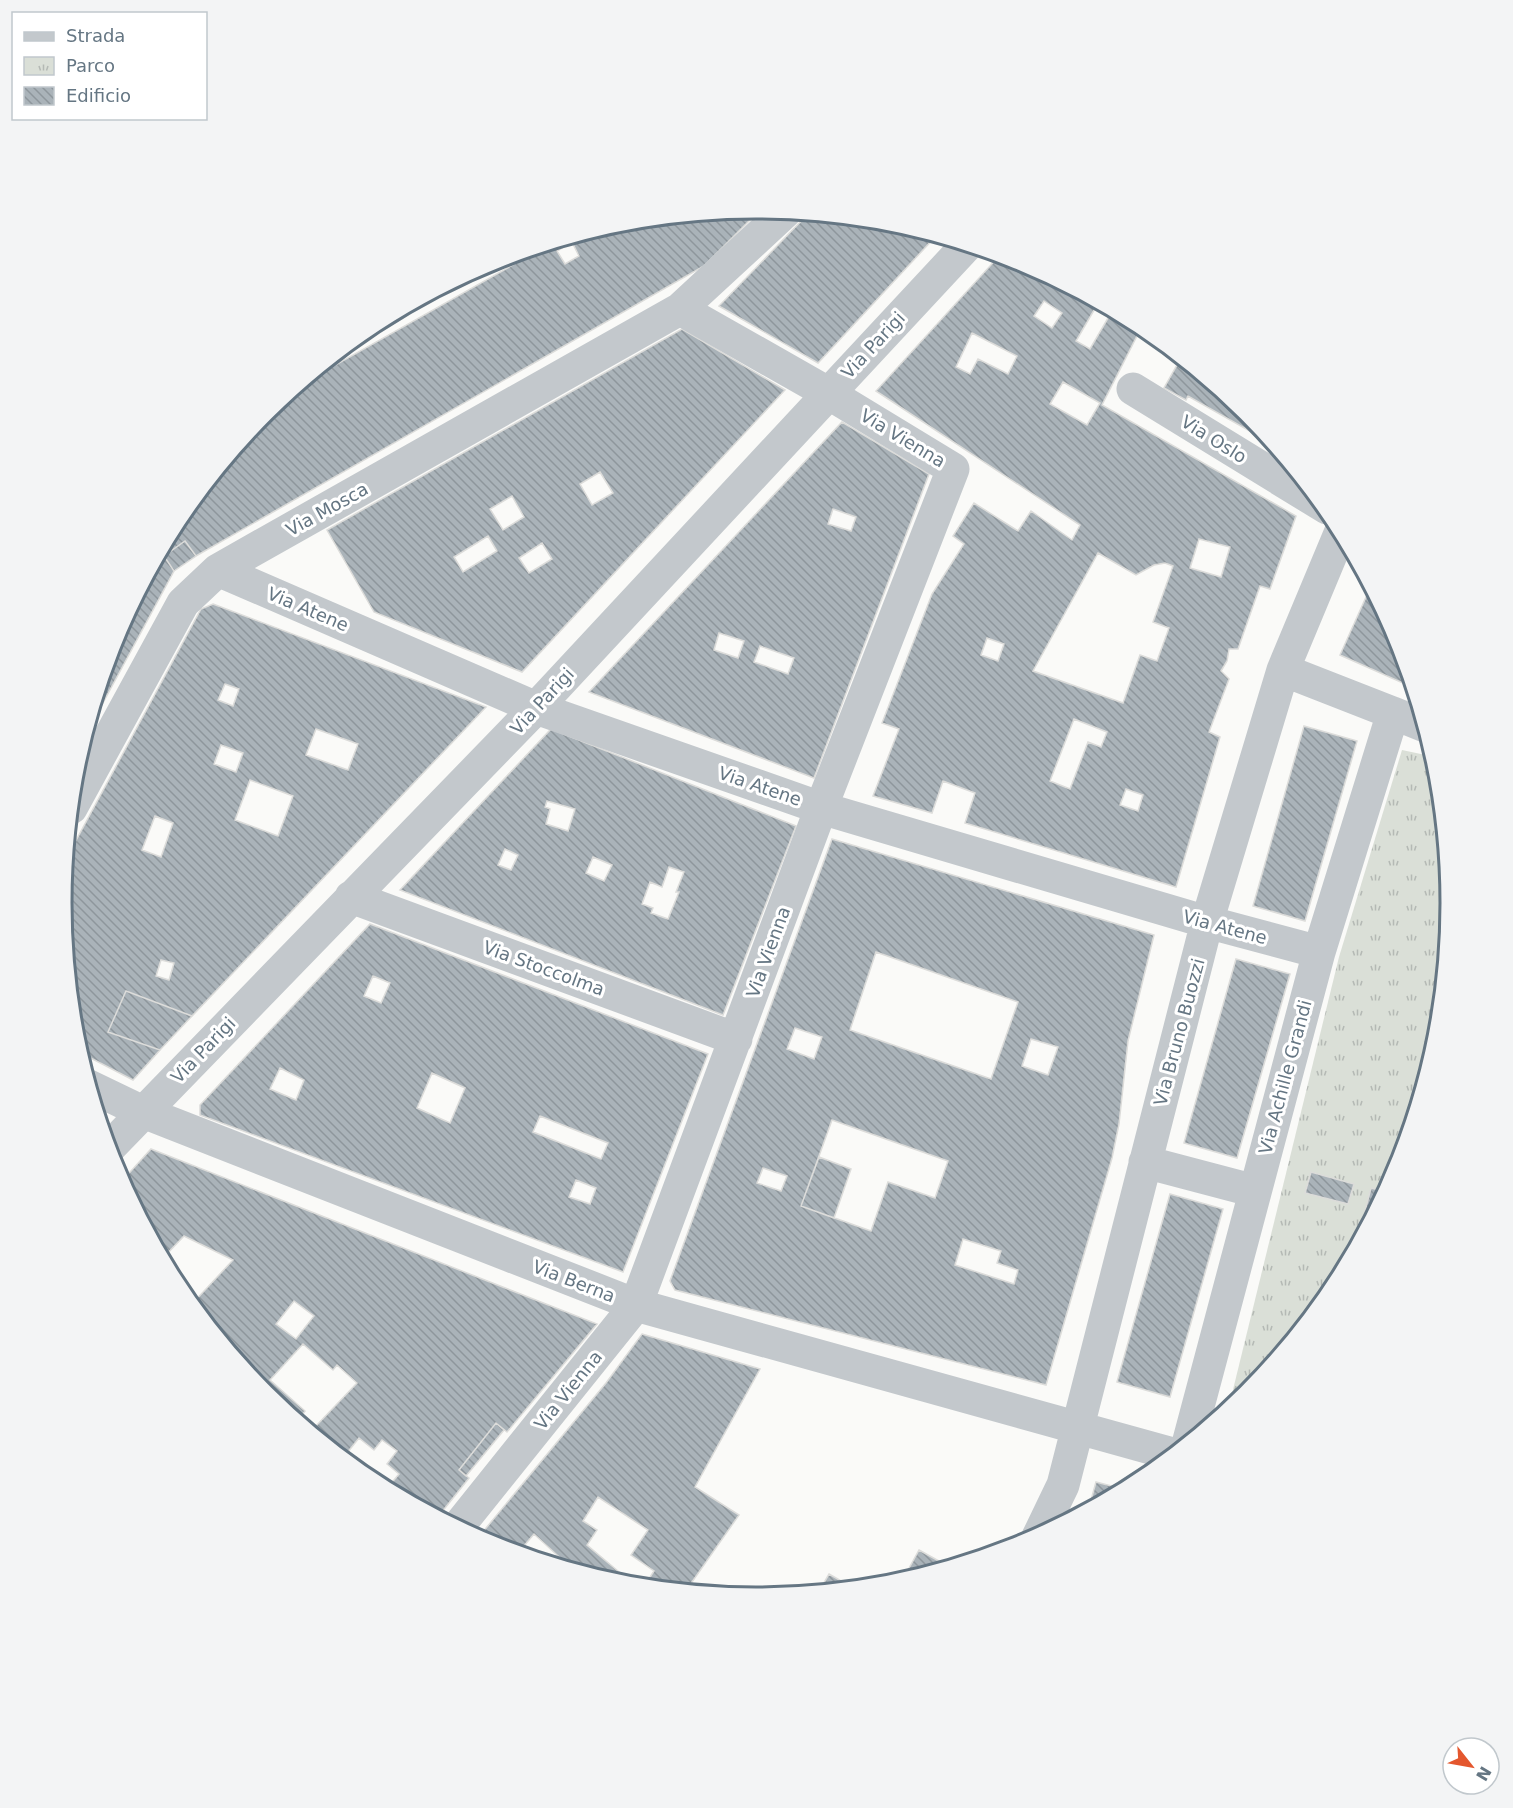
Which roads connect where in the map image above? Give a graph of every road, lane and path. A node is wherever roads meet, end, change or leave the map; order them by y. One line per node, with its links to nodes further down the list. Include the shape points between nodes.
1 (777, 220): 3 (street, Via Mosca)
2 (961, 251): 5 (street, Via Parigi)
3 (680, 309): 5 (street); 8 (street, Via Mosca)
4 (1133, 389): 6 (street, Via Oslo)
5 (828, 393): 10 (street, Via Parigi); 14 (street, Via Vienna, via 953,469)
6 (1305, 495)
7 (1337, 542): 9 (street, Via Bruno Buozzi)
8 (218, 570): 10 (street, Via Atene); 13 (street, Via Mosca, via 183,603)
9 (1283, 670): 11 (street); 16 (street, Via Bruno Buozzi)
10 (536, 708): 14 (street, Via Atene); 15 (street, Via Parigi)
11 (1393, 713): 12 (street); 17 (street, Via Achille Grandi)
12 (1417, 723)
13 (86, 765)
14 (821, 808): 16 (street, Via Atene); 18 (street, Via Vienna)
15 (351, 897): 18 (street, Via Stoccolma); 20 (street, Via Parigi)
16 (1207, 922): 17 (street, Via Atene); 22 (street, Via Bruno Buozzi)
17 (1319, 952): 23 (street, Via Achille Grandi)
18 (736, 1039): 24 (street, Via Vienna)
19 (98, 1090): 20 (street, Via Berna)
20 (143, 1112): 21 (street, Via Parigi); 24 (street, Via Berna)
21 (115, 1142)
22 (1145, 1162): 23 (street); 25 (street, Via Bruno Buozzi)
23 (1255, 1191): 26 (street, Via Achille Grandi)
24 (636, 1305): 25 (street, Via Berna); 28 (street, Via Vienna)
25 (1077, 1427): 27 (street, Via Berna); 29 (street, Via Bruno Buozzi, via 1063,1485)
26 (1197, 1428)
27 (1166, 1452)
28 (462, 1522)
29 (1043, 1525)

